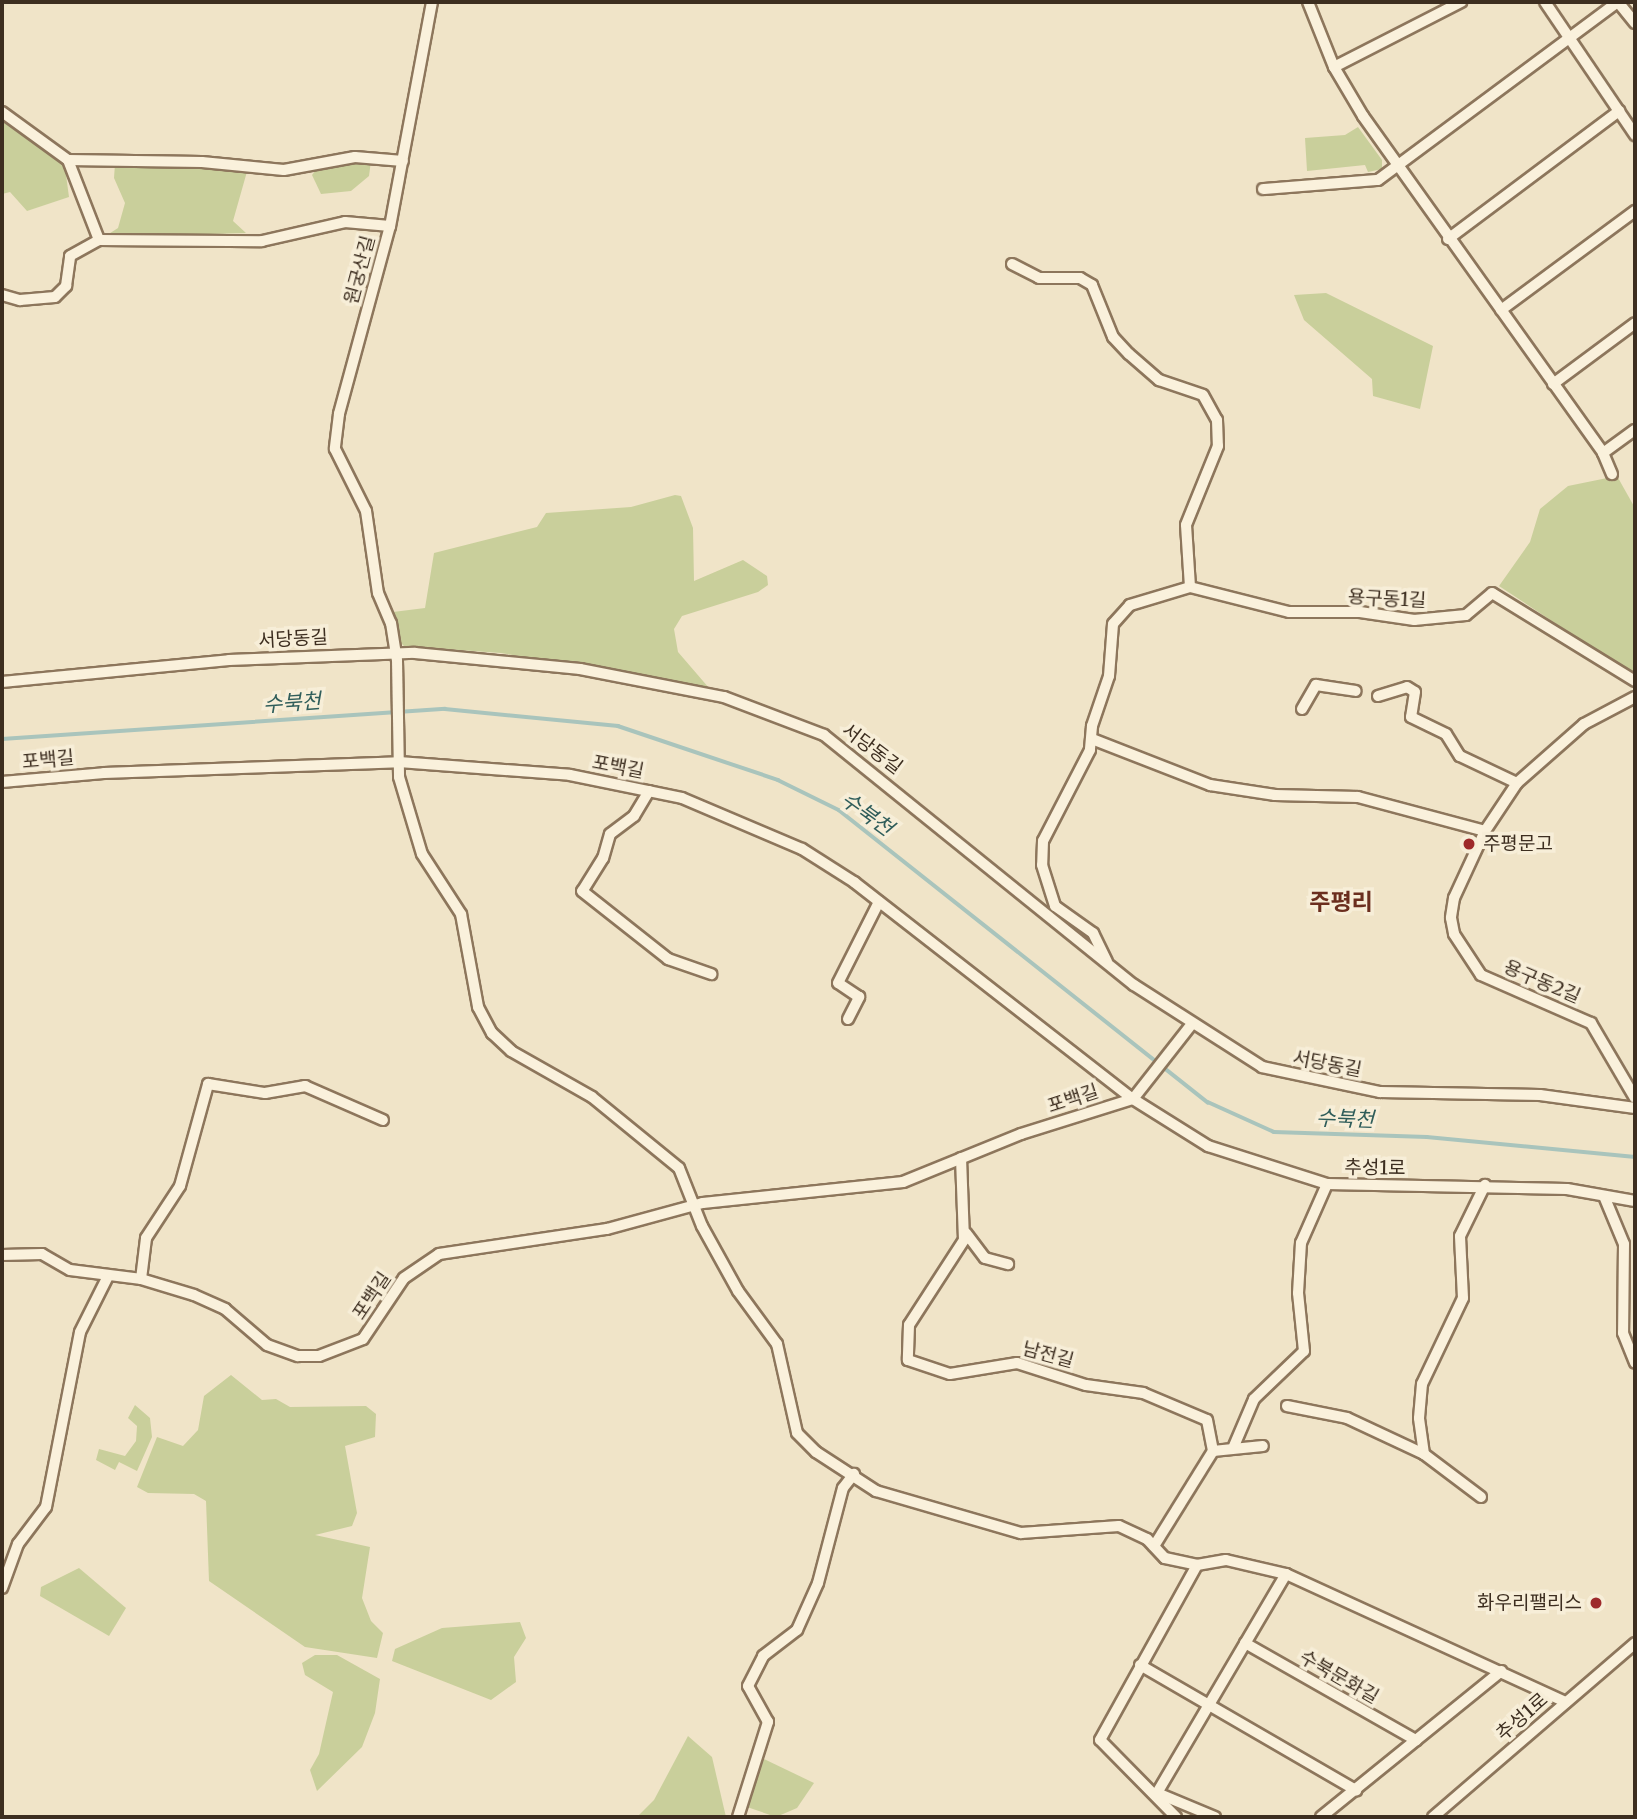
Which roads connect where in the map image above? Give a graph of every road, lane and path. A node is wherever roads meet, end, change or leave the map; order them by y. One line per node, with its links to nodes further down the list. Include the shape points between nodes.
1 (432, 2): 13 (street)
2 (1308, 2): 8 (street)
3 (1461, 2): 8 (street)
4 (1545, 2): 7 (street)
5 (1618, 2): 6 (street); 7 (street)
6 (1635, 23)
7 (1566, 35): 9 (street); 14 (street)
8 (1334, 67): 14 (street)
9 (1619, 111): 11 (street); 18 (street)
10 (2, 112): 12 (street)
11 (1635, 135)
12 (68, 160): 13 (street, via 202,162 284,170 355,157); 19 (street)
13 (403, 161): 17 (street)
14 (1397, 166): 15 (street, via 1378,180); 18 (street)
15 (1263, 189)
16 (1635, 211): 22 (street)
17 (390, 226): 19 (street, 원궁산길, via 345,222 261,241); 29 (street, 원궁산길, via 339,414 335,449 366,511 378,593)
18 (1448, 239): 22 (street)
19 (99, 240): 21 (street, via 70,256 66,286 55,297 20,300)
20 (1012, 264): 28 (street, via 1039,278 1080,278 1092,285 1114,337 1129,354 1159,380 1203,395 1214,411 1218,446 1186,525)
21 (2, 295)
22 (1500, 310): 24 (street)
23 (1635, 323): 24 (street)
24 (1553, 384): 26 (street)
25 (1635, 430): 26 (street)
26 (1603, 453): 27 (street)
27 (1612, 474)
28 (1190, 587): 30 (street, 용구동1길, via 1289,612 1360,612 1414,620 1466,615 1492,593); 36 (street, via 1120,613 1113,624 1109,676)
29 (396, 656): 31 (street, 서당동길, via 229,660); 37 (street, 원궁산길); 43 (street, 서당동길, via 580,669 688,689 777,713 824,735 860,761)
30 (1635, 681)
31 (2, 682)
32 (1356, 691): 35 (street, via 1316,685)
33 (1378, 696): 39 (street, via 1407,687 1415,692 1411,717 1446,734 1460,756)
34 (1635, 697): 39 (street, 용구동2길, via 1584,724)
35 (1302, 709)
36 (1092, 739): 41 (street, via 1210,785 1275,795 1358,797); 43 (street, via 1043,841 1042,865 1055,906 1093,933)
37 (399, 758): 38 (street, 포백길); 40 (street, 포백길, via 570,775); 56 (street, 원궁산길, via 422,854 461,914 478,1007 492,1033 511,1051 592,1097 672,1161)
38 (2, 782)
39 (1517, 783): 41 (street, 용구동2길)
40 (649, 791): 42 (street, 포백길, via 682,798 802,849); 44 (street, via 634,817 610,834 603,858 582,891 668,959)
41 (1485, 831): 48 (street, 용구동2길, via 1454,898 1454,934 1481,975 1591,1023)
42 (879, 902): 45 (street, via 838,982 859,997); 47 (street, 포백길)
43 (1107, 962): 46 (street, 서당동길)
44 (711, 974)
45 (848, 1019)
46 (1191, 1025): 47 (street); 49 (street, 서당동길, via 1262,1067 1328,1083 1438,1097 1541,1095)
47 (1135, 1096): 51 (street, 포백길); 52 (street, 추성1로, via 1208,1146)
48 (1635, 1098)
49 (1635, 1108)
50 (383, 1120): 61 (street, via 305,1086 265,1093 208,1084 187,1166 146,1238)
51 (961, 1158): 56 (street, 포백길, via 889,1186); 57 (street)
52 (1327, 1184): 53 (street, 추성1로); 64 (street, via 1301,1243 1298,1293 1304,1351 1254,1399)
53 (1485, 1185): 54 (street, 추성1로); 67 (street, via 1460,1236 1463,1298 1422,1384 1419,1441)
54 (1604, 1196): 55 (street, 추성1로); 62 (street, via 1624,1244 1623,1333)
55 (1635, 1202)
56 (695, 1204): 61 (street, 포백길, via 607,1229 439,1254 404,1278 363,1339 319,1356 283,1352 225,1309); 68 (street, 원궁산길, via 738,1291 777,1344 797,1433 816,1452)
57 (965, 1233): 59 (street, via 985,1258); 66 (street, 남전길, via 909,1325 908,1360 950,1374 1017,1363 1086,1385 1143,1393 1206,1420 1212,1426)
58 (2, 1255): 60 (street, 포백길, via 42,1254 70,1270)
59 (1008, 1264)
60 (108, 1276): 61 (street, 포백길); 73 (street, via 80,1332 46,1507 18,1544)
61 (141, 1279)
62 (1635, 1363)
63 (1287, 1406): 67 (street, via 1303,1405 1347,1418)
64 (1234, 1446): 65 (street); 66 (street)
65 (1263, 1446)
66 (1213, 1451): 70 (street)
67 (1424, 1454): 69 (street)
68 (854, 1474): 70 (street, via 882,1493 1021,1533 1119,1526); 82 (street, via 843,1488 818,1583 797,1630 763,1656 748,1686 768,1723)
69 (1481, 1497)
70 (1154, 1546): 71 (street, via 1165,1558)
71 (1197, 1565): 72 (street, via 1226,1560); 76 (street)
72 (1286, 1574): 74 (street); 77 (street, via 1346,1597 1385,1623)
73 (2, 1588)
74 (1245, 1643): 79 (street); 80 (street, 수북문화길)
75 (1635, 1643): 78 (street, 추성1로)
76 (1140, 1665): 79 (street); 83 (street, via 1100,1740)
77 (1501, 1671): 78 (street); 80 (street)
78 (1566, 1702): 86 (street, 추성1로)
79 (1208, 1706): 81 (street); 84 (street, via 1157,1793)
80 (1416, 1740): 81 (street)
81 (1356, 1790): 85 (street)
82 (738, 1817)
83 (1176, 1817)
84 (1215, 1817)
85 (1321, 1817)
86 (1433, 1817)

